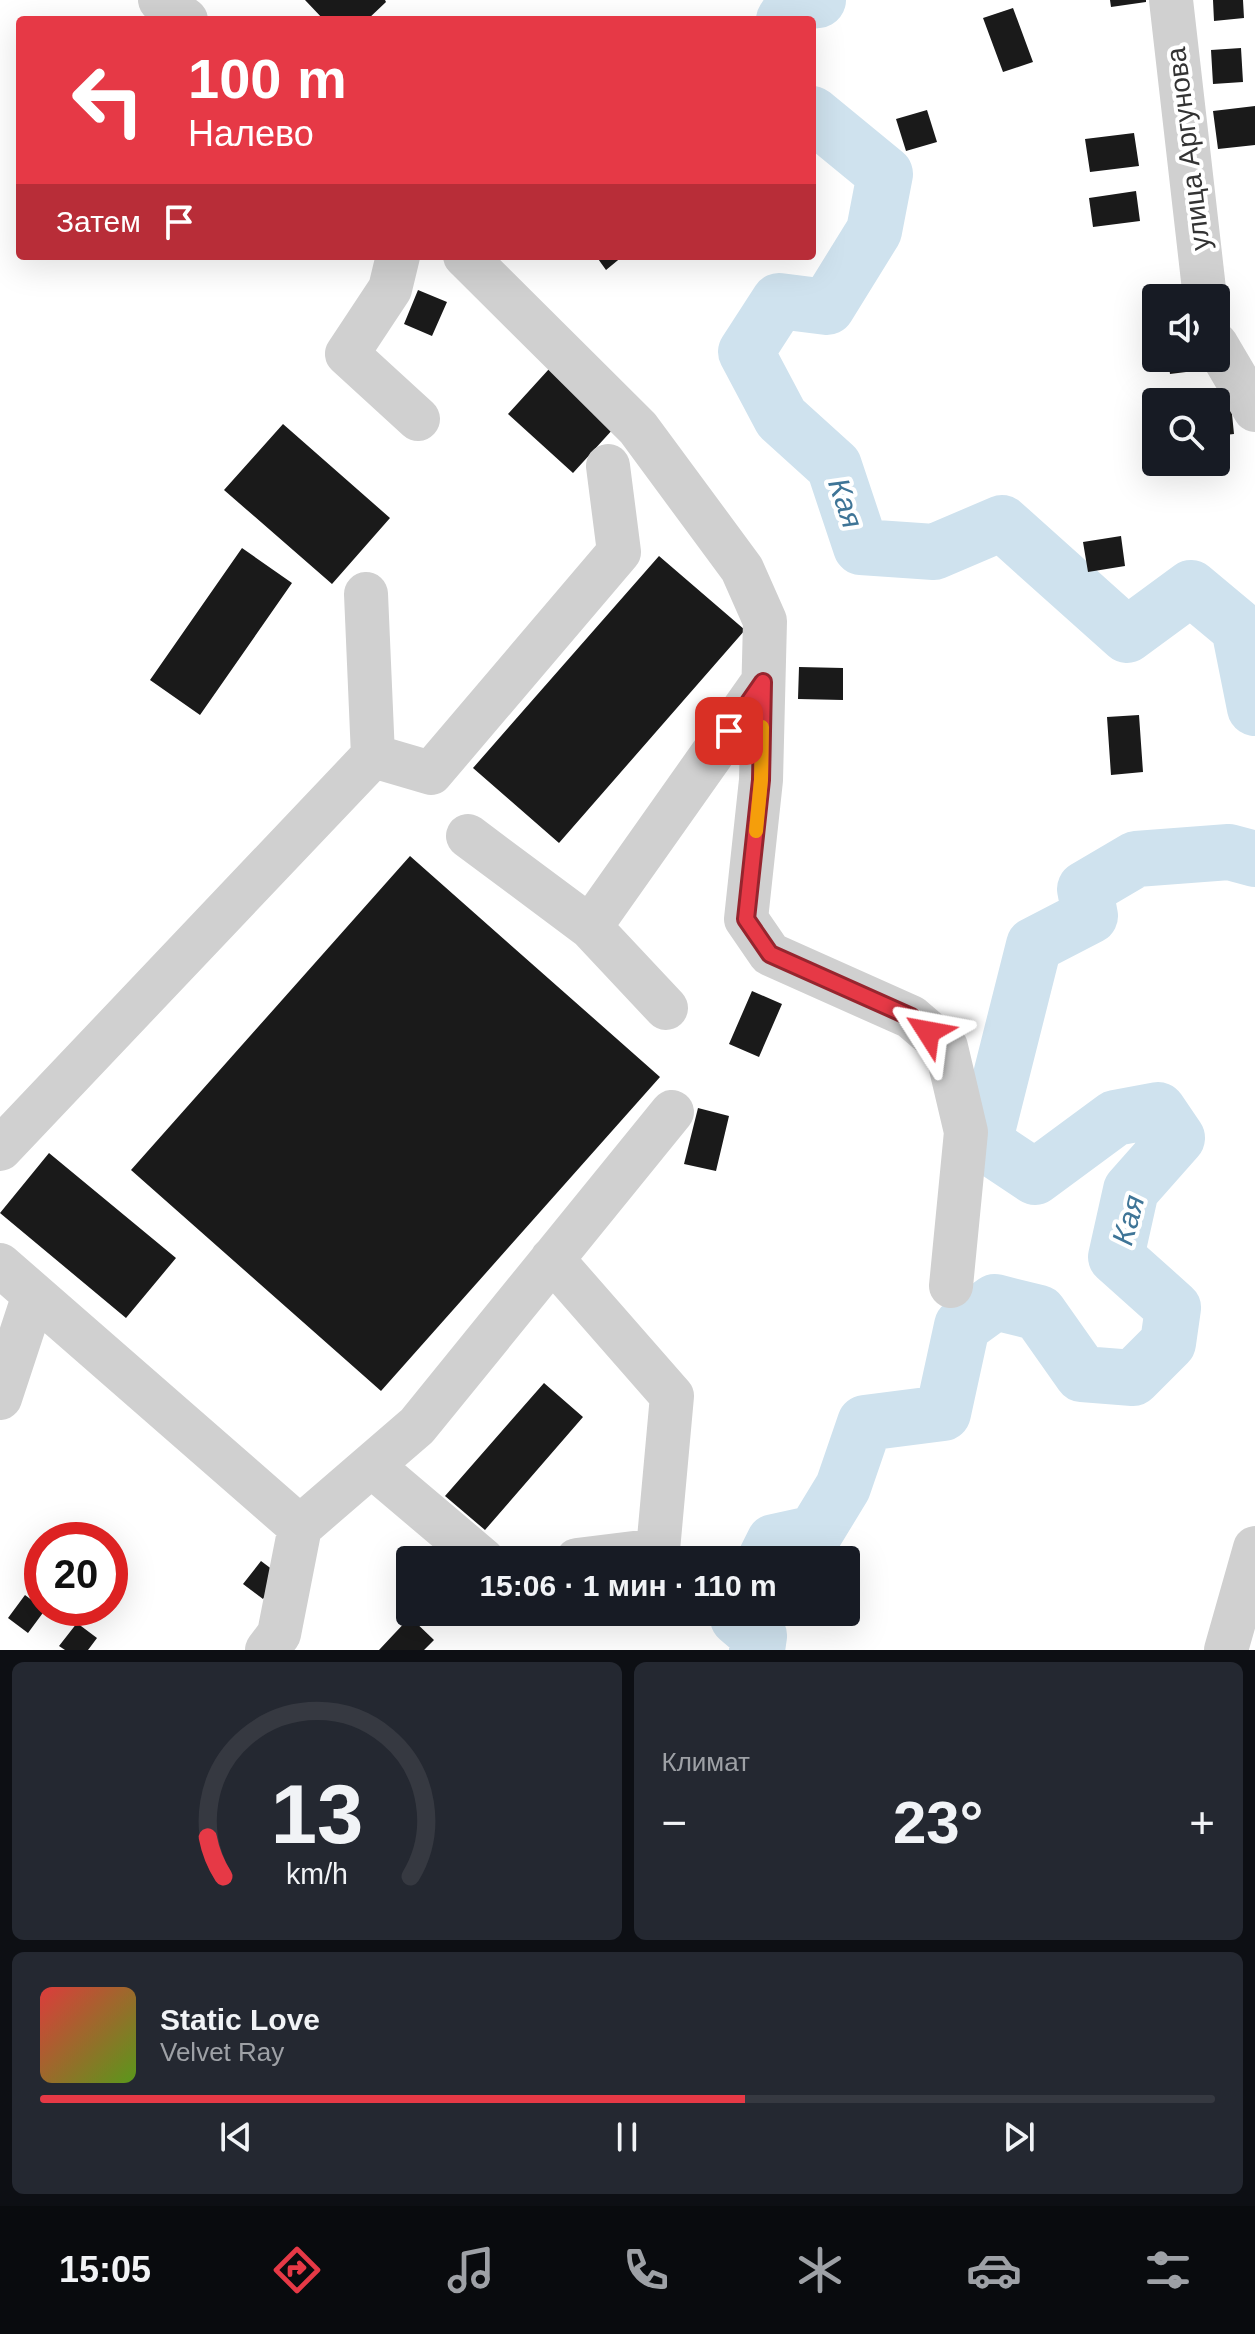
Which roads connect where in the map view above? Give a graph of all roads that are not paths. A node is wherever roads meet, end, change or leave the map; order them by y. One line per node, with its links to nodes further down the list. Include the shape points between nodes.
1 (160, 0): 3 (street)
2 (1171, 0): 6 (street, улица Аргунова)
3 (181, 16)
4 (397, 260): 9 (street, via 390,289 347,354)
5 (469, 260): 12 (street, via 638,428 742,569 765,621)
6 (1203, 284)
7 (1230, 368): 8 (street)
8 (1255, 410)
9 (418, 419)
10 (608, 466): 13 (street, via 619,552 431,773)
11 (366, 594): 13 (street)
12 (763, 682): 15 (street); 21 (street, via 761,780 746,919 770,954 911,1017 946,1047 966,1132)
13 (373, 756): 18 (street)
14 (468, 836): 15 (street)
15 (590, 927): 16 (street)
16 (666, 1008)
17 (672, 1112): 19 (street)
18 (0, 1149)
19 (552, 1259): 24 (street, via 417,1426); 27 (street, via 672,1396)
20 (0, 1265): 22 (street)
21 (951, 1286)
22 (34, 1295): 23 (street); 25 (street)
23 (0, 1398)
24 (372, 1466): 25 (street); 26 (street)
25 (300, 1527): 29 (street, via 279,1634)
26 (466, 1546)
27 (658, 1546)
28 (1255, 1548): 30 (street)
29 (267, 1650)
30 (1226, 1650)

